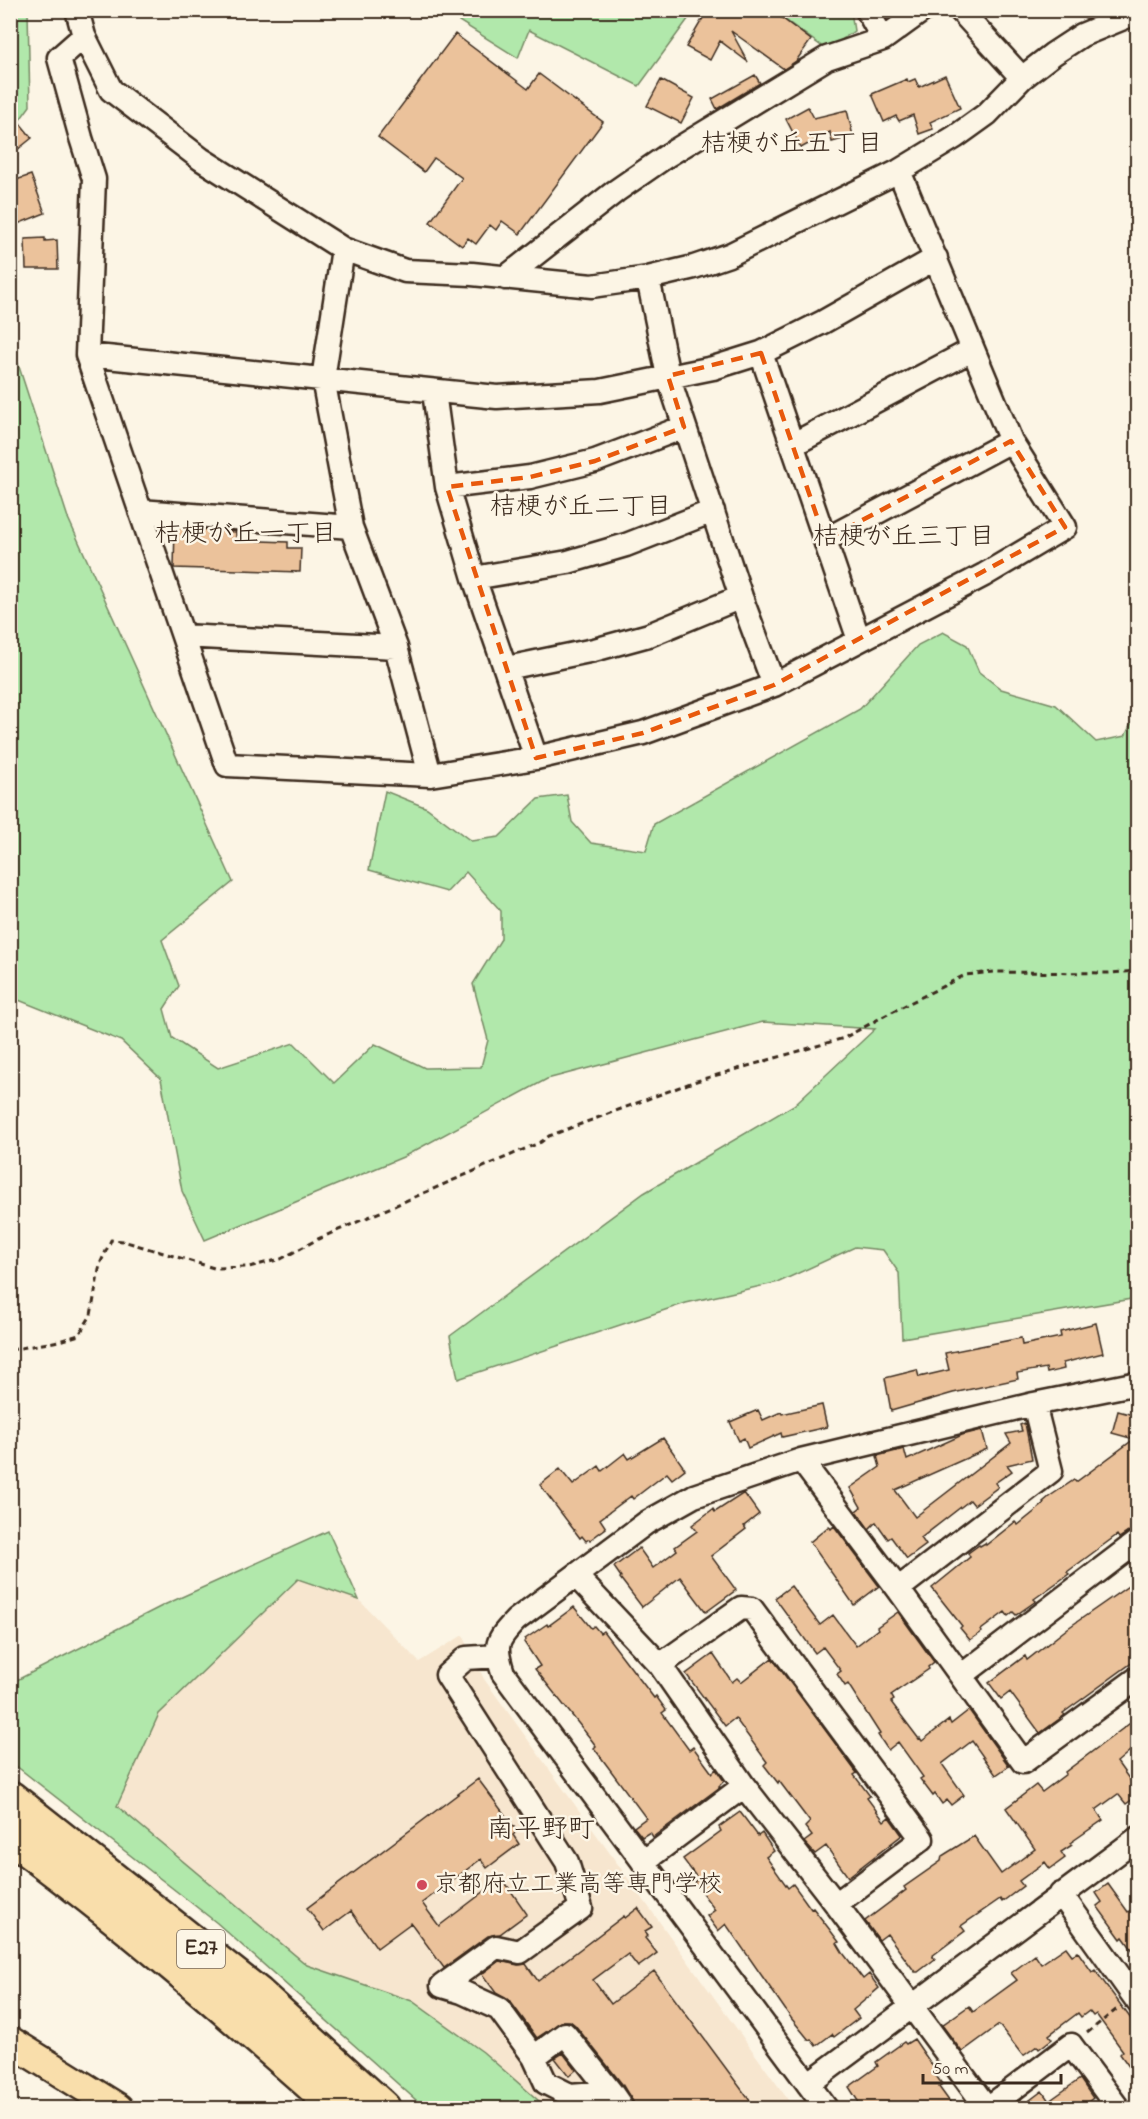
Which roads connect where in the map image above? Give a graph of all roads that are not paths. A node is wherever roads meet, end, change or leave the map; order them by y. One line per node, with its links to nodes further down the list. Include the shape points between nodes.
1 (77, 10): 6 (street)
2 (867, 10): 7 (street)
3 (923, 10): 7 (street)
4 (960, 10): 8 (street)
5 (1137, 12): 8 (street, via 1082,35)
6 (84, 36): 10 (street, via 111,90 201,159); 16 (street, via 60,58 94,179)
7 (882, 39): 12 (street, via 827,58 668,155)
8 (1022, 78): 9 (street, via 987,114)
9 (899, 171): 11 (street); 13 (street, via 729,255)
10 (343, 249): 12 (street, via 405,271); 18 (street)
11 (936, 258): 14 (street); 15 (street)
12 (505, 278): 13 (street, via 592,286)
13 (648, 278): 17 (street)
14 (972, 350): 21 (street); 22 (street)
15 (761, 352): 17 (street, via 713,368); 22 (street)
16 (87, 355): 18 (street); 24 (street)
17 (668, 376): 19 (street, via 600,391 539,396); 20 (street)
18 (323, 379): 19 (street); 26 (street)
19 (434, 392): 23 (street)
20 (684, 426): 23 (street, via 595,461 530,477); 25 (street)
21 (1011, 441): 27 (street); 31 (street, via 1065,527)
22 (792, 445): 27 (street)
23 (447, 487): 28 (street)
24 (140, 511): 26 (street); 30 (street)
25 (713, 511): 28 (street, via 626,545 568,562); 29 (street)
26 (351, 527): 32 (street)
27 (825, 540): 31 (street)
28 (474, 578): 33 (street)
29 (741, 597): 33 (street, via 649,635); 34 (street)
30 (183, 636): 32 (street); 36 (street, via 227,765)
31 (859, 640): 34 (street)
32 (396, 647): 36 (street)
33 (507, 668): 35 (street)
34 (774, 685): 35 (street, via 643,733)
35 (536, 758): 36 (street)
36 (430, 775)
37 (1137, 1383): 38 (street)
38 (1034, 1404): 39 (street); 42 (street, via 1051,1471)
39 (801, 1460): 41 (street, via 694,1496 646,1523); 42 (street)
40 (1137, 1541): 45 (street)
41 (576, 1576): 43 (street, via 516,1620 500,1637); 44 (street)
42 (898, 1589): 45 (street)
43 (498, 1656): 51 (street, via 503,1673); 57 (street, via 466,1658 447,1675 567,1862 581,1908 520,1952 496,1947 442,1986 499,2010)
44 (660, 1665): 47 (street); 53 (street, via 741,1608 752,1609 922,1839)
45 (961, 1676): 46 (street, via 1023,1762)
46 (1137, 1678)
47 (744, 1786): 51 (street); 53 (street)
48 (10, 1798): 62 (highway, E27, via 258,1994)
49 (10, 1837): 61 (highway, E27, via 54,1868 164,1959)
50 (1137, 1838): 52 (street)
51 (643, 1862): 58 (street)
52 (1061, 1894): 54 (street); 55 (street)
53 (836, 1904): 55 (street)
54 (1130, 2003)
55 (910, 2006): 58 (street); 64 (street)
56 (10, 2040): 60 (main road)
57 (534, 2057): 59 (street, via 546,2083 570,2095); 59 (street, via 565,2034)
58 (808, 2084): 63 (street)
59 (617, 2101)
60 (118, 2109)
61 (338, 2109)
62 (383, 2109)
63 (826, 2109)
64 (987, 2109): 65 (street, via 1071,2045)
65 (1118, 2109)

